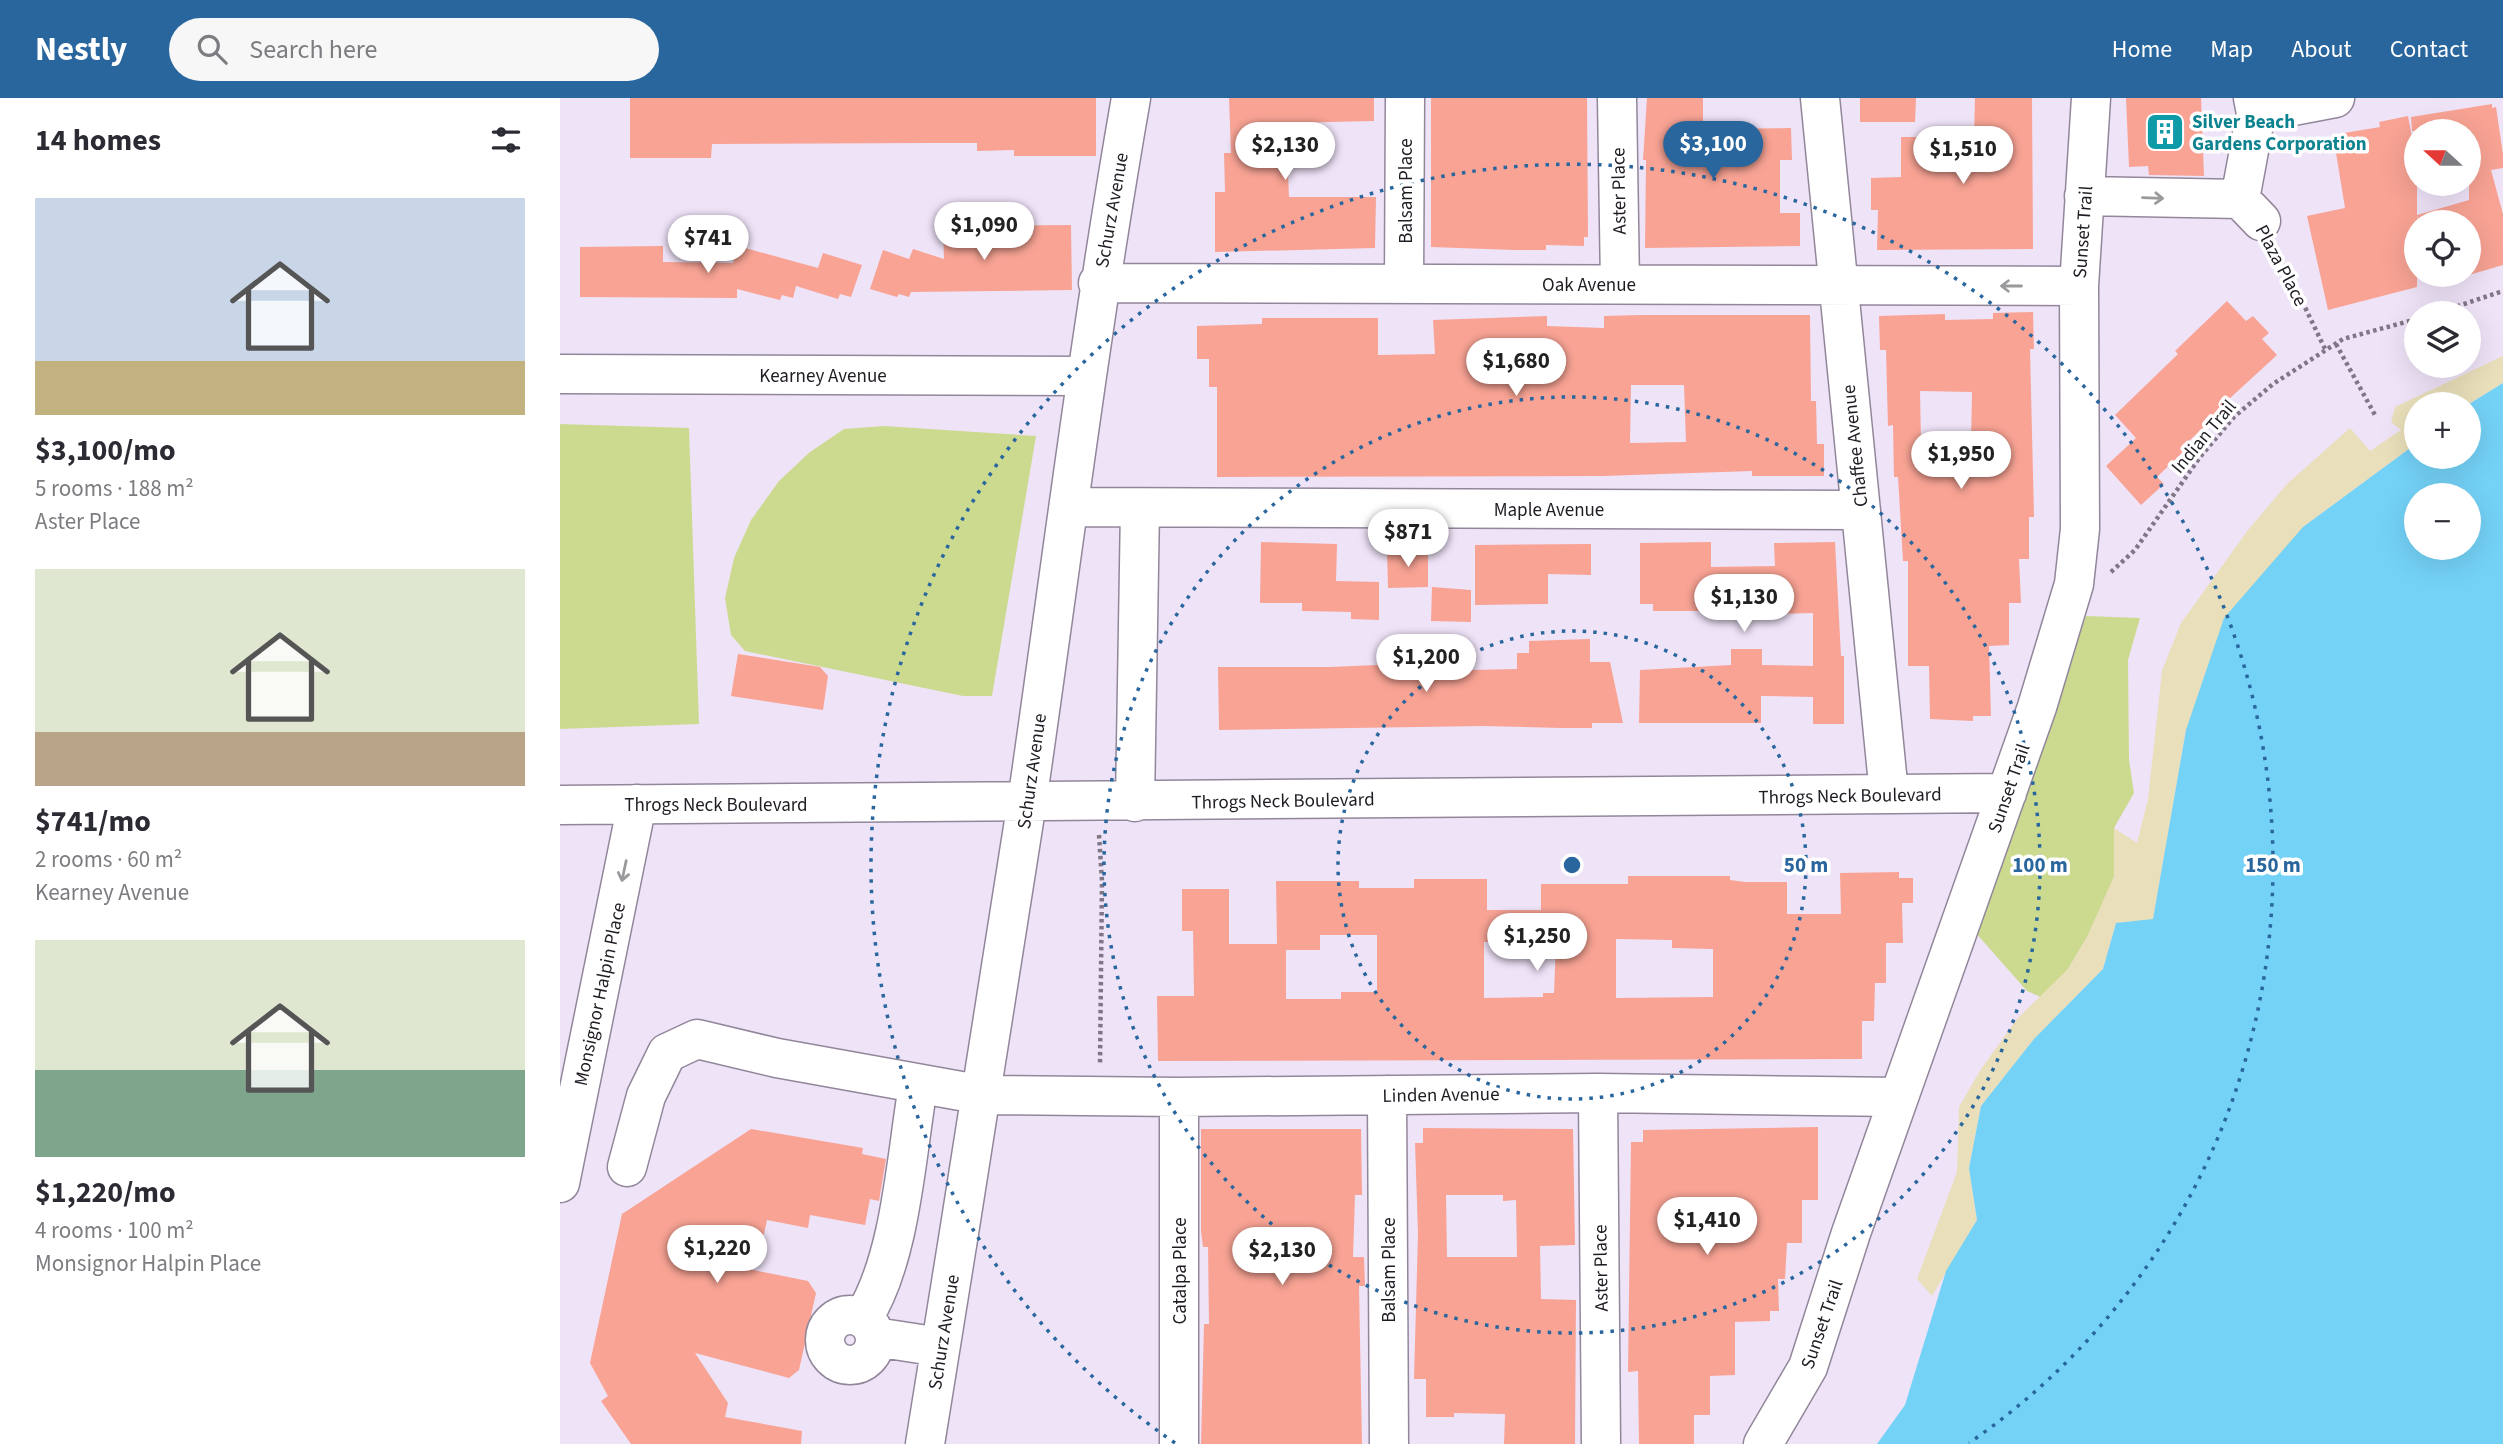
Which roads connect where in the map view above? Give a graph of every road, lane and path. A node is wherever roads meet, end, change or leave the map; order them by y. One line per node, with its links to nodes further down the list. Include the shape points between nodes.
1 (1131, 98): 10 (street, Schurz Avenue)
2 (1405, 98): 11 (street, Balsam Place)
3 (1617, 98): 12 (street, Aster Place)
4 (1820, 98): 13 (street, Chaffee Avenue)
5 (2091, 98): 8 (street, Sunset Trail)
6 (2335, 98): 7 (street)
7 (2255, 106): 9 (street)
8 (2084, 196): 9 (street, one-way to 9); 14 (street, Sunset Trail)
9 (2251, 210): 19 (path, Plaza Place)
10 (1098, 283): 11 (street, Oak Avenue); 21 (street, Schurz Avenue)
11 (1404, 284): 12 (street, Oak Avenue)
12 (1620, 284): 13 (street, Oak Avenue)
13 (1838, 285): 14 (street, Oak Avenue, one-way to 13); 25 (street, Chaffee Avenue)
14 (2079, 286): 26 (street, Sunset Trail, via 2080,529)
15 (2503, 291): 16 (path)
16 (2473, 301)
17 (2404, 323): 18 (path, Indian Trail)
18 (2336, 344): 19 (path, Indian Trail); 22 (path)
19 (2326, 351): 26 (path, Indian Trail, via 2273,384 2234,416 2128,559 2094,580)
20 (560, 374): 21 (street, Kearney Avenue)
21 (1086, 376): 23 (street, Schurz Avenue)
22 (2375, 415)
23 (1069, 508): 24 (street, Maple Avenue); 29 (street, Schurz Avenue)
24 (1140, 508): 25 (street, Maple Avenue); 30 (street)
25 (1861, 510): 28 (street, Chaffee Avenue)
26 (2074, 584): 27 (street, Sunset Trail)
27 (2007, 793): 28 (street, Throgs Neck Boulevard); 39 (street, Sunset Trail)
28 (1889, 794): 30 (street, Throgs Neck Boulevard)
29 (1027, 801): 30 (street, Throgs Neck Boulevard); 31 (street, Throgs Neck Boulevard); 37 (street, Schurz Avenue)
30 (1117, 802): 33 (path, via 1102,881)
31 (637, 804): 32 (street, Throgs Neck Boulevard); 41 (street, Monsignor Halpin Place, one-way to 41)
32 (560, 805)
33 (1100, 1044)
34 (918, 1086): 37 (street, Linden Avenue); 40 (street, Linden Avenue, via 697,1039 667,1053 646,1096); 42 (street, via 888,1265 869,1327)
35 (1598, 1093): 36 (street, Linden Avenue); 39 (street, Linden Avenue); 46 (street, Aster Place)
36 (1387, 1095): 38 (street, Linden Avenue); 45 (street, Balsam Place)
37 (983, 1096): 38 (street, Linden Avenue); 42 (street, Schurz Avenue)
38 (1179, 1097): 44 (street, Catalpa Place)
39 (1899, 1097): 47 (street, Sunset Trail, via 1808,1367)
40 (627, 1167)
41 (560, 1183)
42 (940, 1347): 43 (street, Schurz Avenue)
43 (925, 1444)
44 (1180, 1444)
45 (1389, 1444)
46 (1601, 1444)
47 (1763, 1444)

